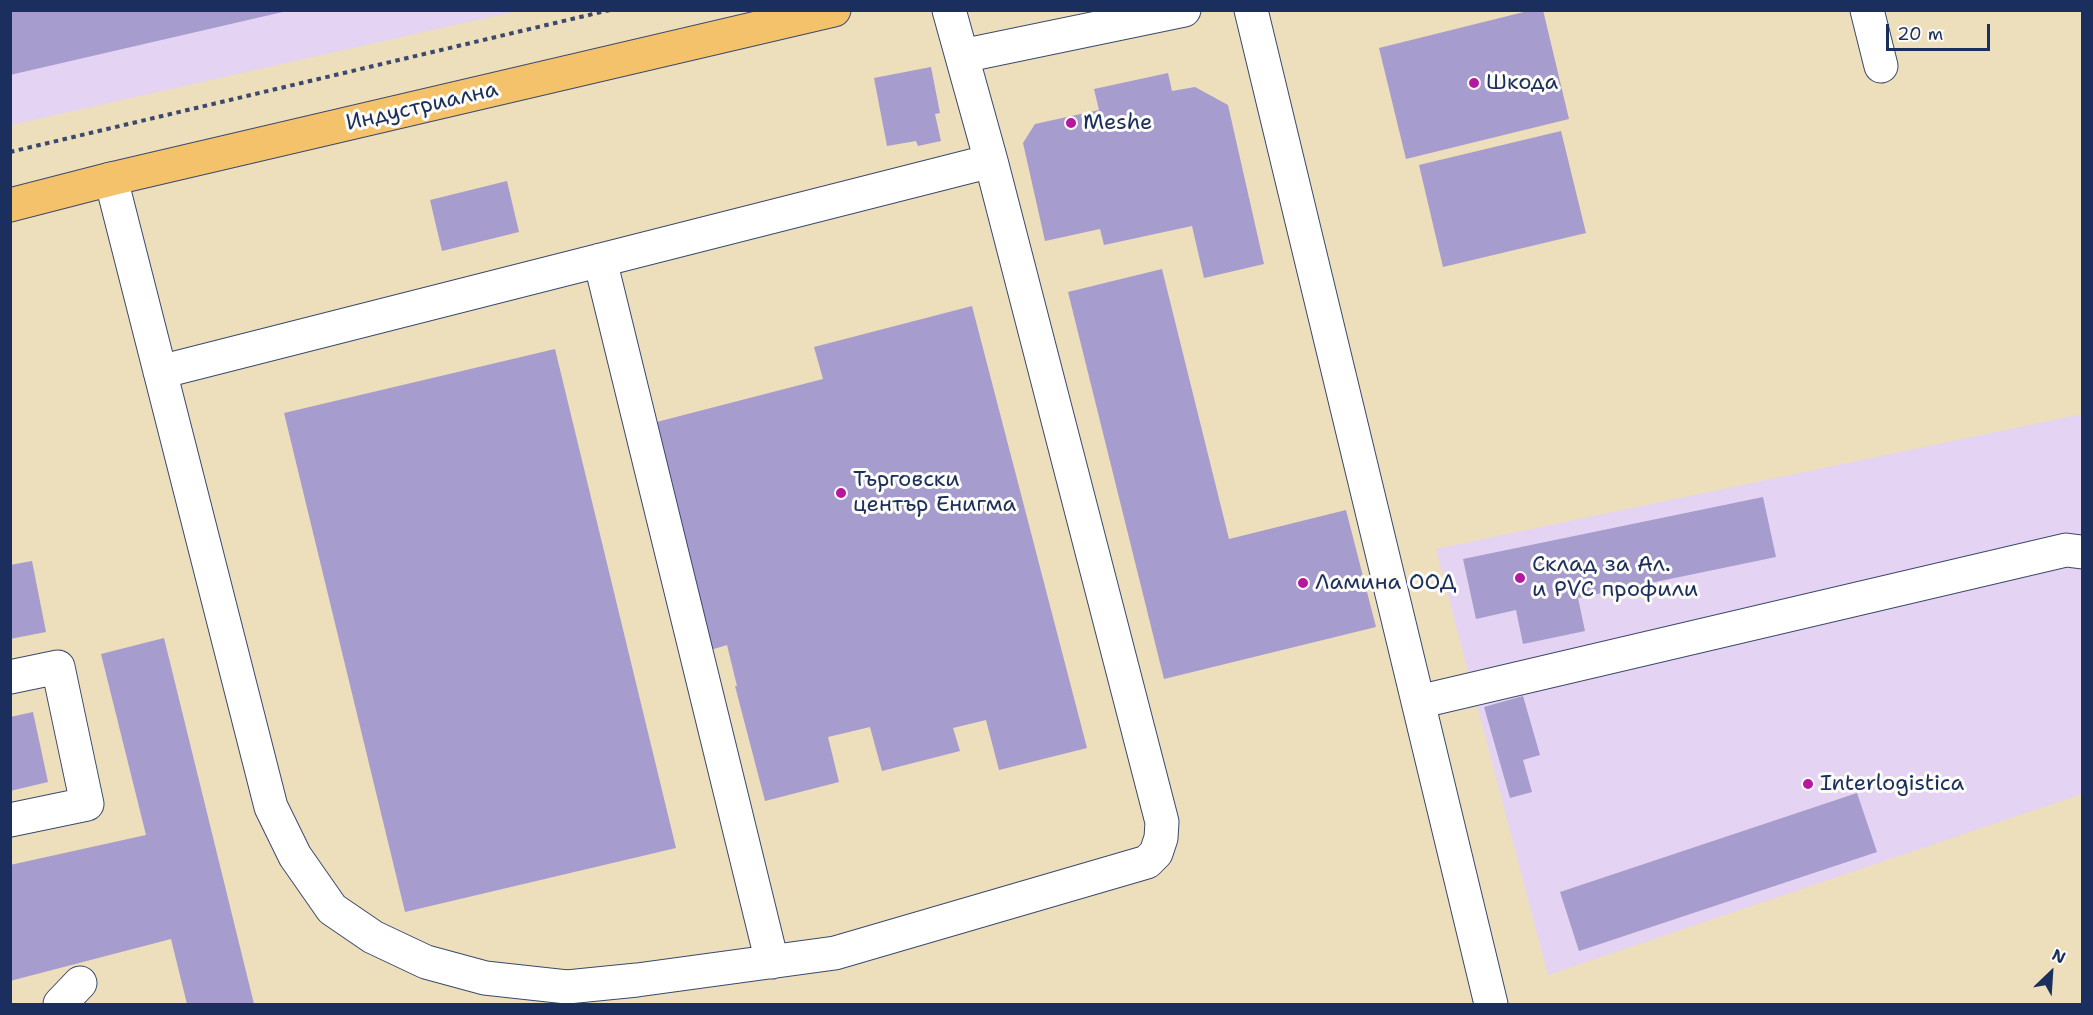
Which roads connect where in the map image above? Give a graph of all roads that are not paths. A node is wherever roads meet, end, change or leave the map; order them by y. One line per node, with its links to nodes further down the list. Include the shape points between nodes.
1 (834, 10): 9 (main road, Индустриална)
2 (949, 10): 6 (street)
3 (1184, 10): 6 (street)
4 (1251, 10): 15 (street)
5 (1867, 10): 7 (street)
6 (962, 56): 8 (street)
7 (1881, 66)
8 (991, 161): 11 (street); 17 (street, via 1162,822 1161,838 1156,853 1146,862 835,953)
9 (111, 179): 10 (main road, Индустриална); 12 (street)
10 (10, 205)
11 (600, 260): 12 (street); 17 (street)
12 (160, 372): 17 (street, via 271,807 295,856 332,909 373,938 426,962 485,978 567,987)
13 (2082, 552): 15 (street, via 2066,550)
14 (10, 677): 16 (street, via 58,667 87,804)
15 (1418, 702): 18 (street)
16 (10, 820)
17 (772, 962)
18 (1491, 1005)

